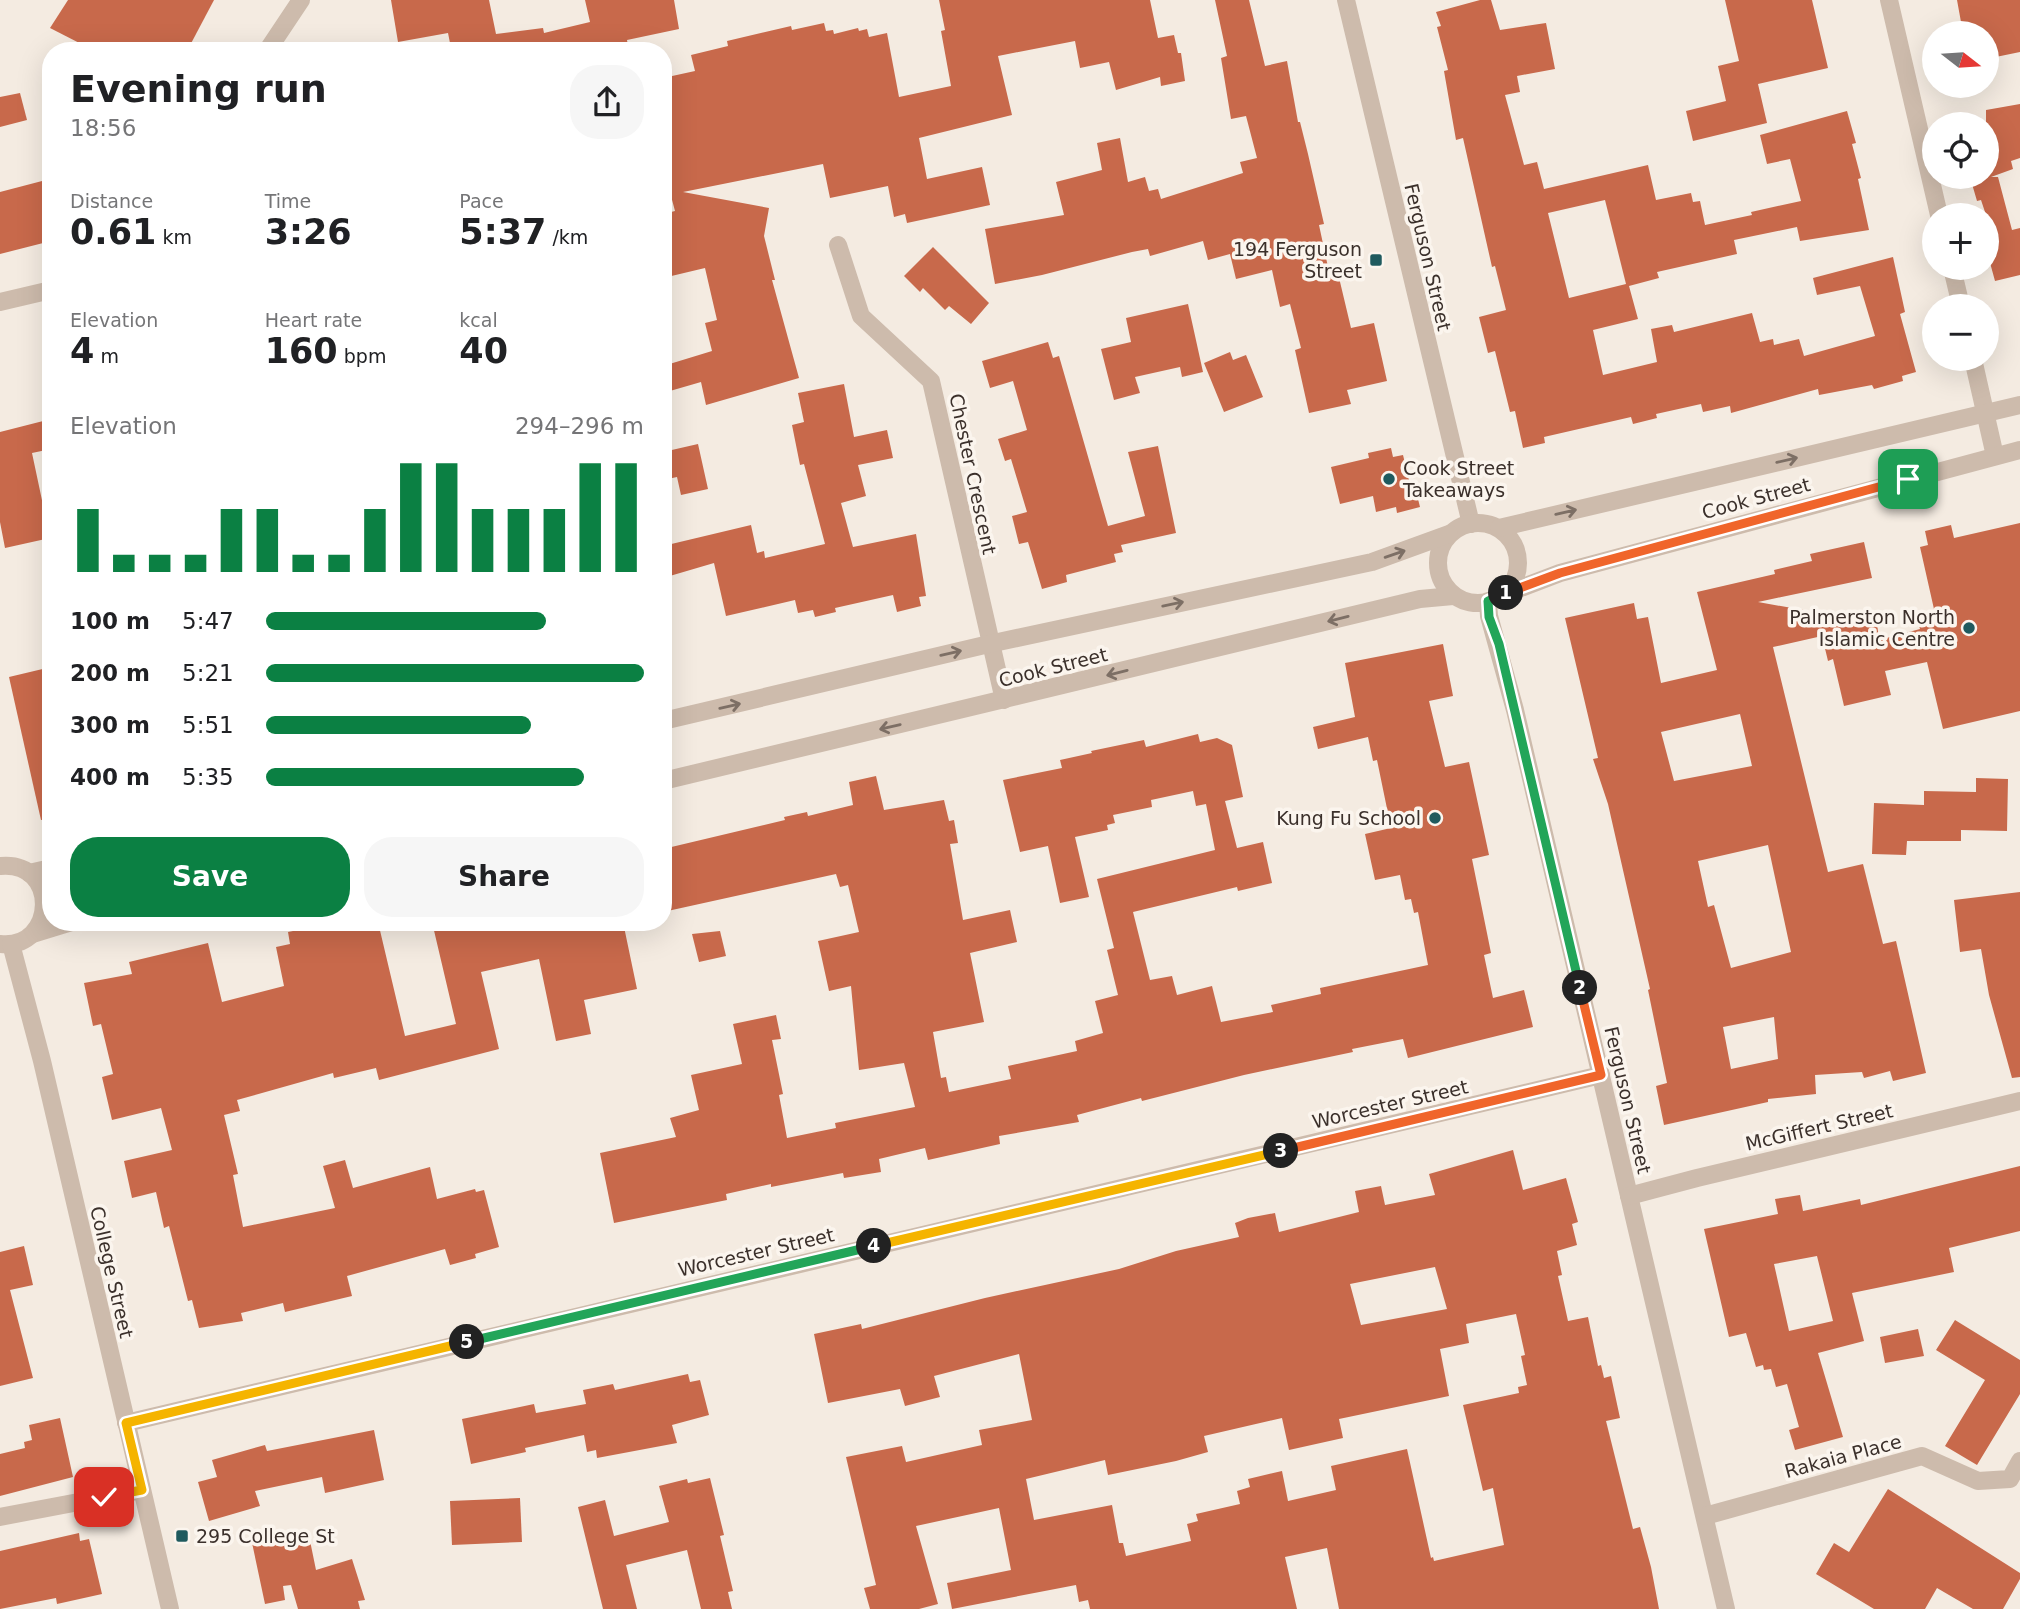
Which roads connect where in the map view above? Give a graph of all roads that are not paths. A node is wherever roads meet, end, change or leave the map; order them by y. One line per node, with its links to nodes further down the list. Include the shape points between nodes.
1 (300, 0): 4 (street)
2 (1346, 0): 14 (street, Ferguson Street)
3 (1889, 0): 5 (street)
4 (273, 42)
5 (1936, 203)
6 (838, 245): 19 (street, Chester Crescent, via 861,316 931,381)
7 (42, 292): 8 (street)
8 (0, 302)
9 (1976, 371): 11 (street)
10 (2020, 405): 11 (street, Cook Street)
11 (1985, 412): 13 (street); 15 (street, Cook Street, one-way to 11)
12 (2020, 450): 13 (street, Cook Street)
13 (1996, 456): 18 (street, Cook Street, via 1560,573)
14 (1471, 524): 15 (street); 16 (street)
15 (1499, 528): 18 (street, via 1510,538 1520,560 1519,572)
16 (1449, 534): 17 (street, via 1438,554 1437,568); 19 (street, Cook Street, one-way to 16, via 1372,562)
17 (1452, 596): 18 (street, via 1472,603); 20 (street, Cook Street, one-way to 20, via 1420,599)
18 (1496, 598): 31 (street, Ferguson Street, via 1489,617)
19 (989, 644): 20 (street, Chester Crescent); 21 (street, Cook Street, one-way to 19)
20 (1004, 700): 22 (street, Cook Street, one-way to 22)
21 (672, 719)
22 (672, 779)
23 (0, 866): 25 (street)
24 (42, 870): 25 (street)
25 (29, 873): 26 (street)
26 (42, 894)
27 (42, 918): 29 (street)
28 (43, 931): 29 (street)
29 (33, 934): 30 (street)
30 (6, 944): 34 (street, College Street, via 42,1060)
31 (1601, 1075): 33 (street, Ferguson Street); 34 (street, Worcester Street)
32 (2020, 1101): 33 (street, McGiffert Street)
33 (1629, 1196): 37 (street, Ferguson Street)
34 (126, 1423): 36 (street, College Street)
35 (2020, 1461): 37 (street, Rakaia Place, via 2010,1479 1978,1481 1922,1456)
36 (142, 1490): 38 (street); 39 (street, College Street)
37 (1705, 1516): 40 (street, Ferguson Street)
38 (0, 1517)
39 (170, 1609)
40 (1726, 1609)

